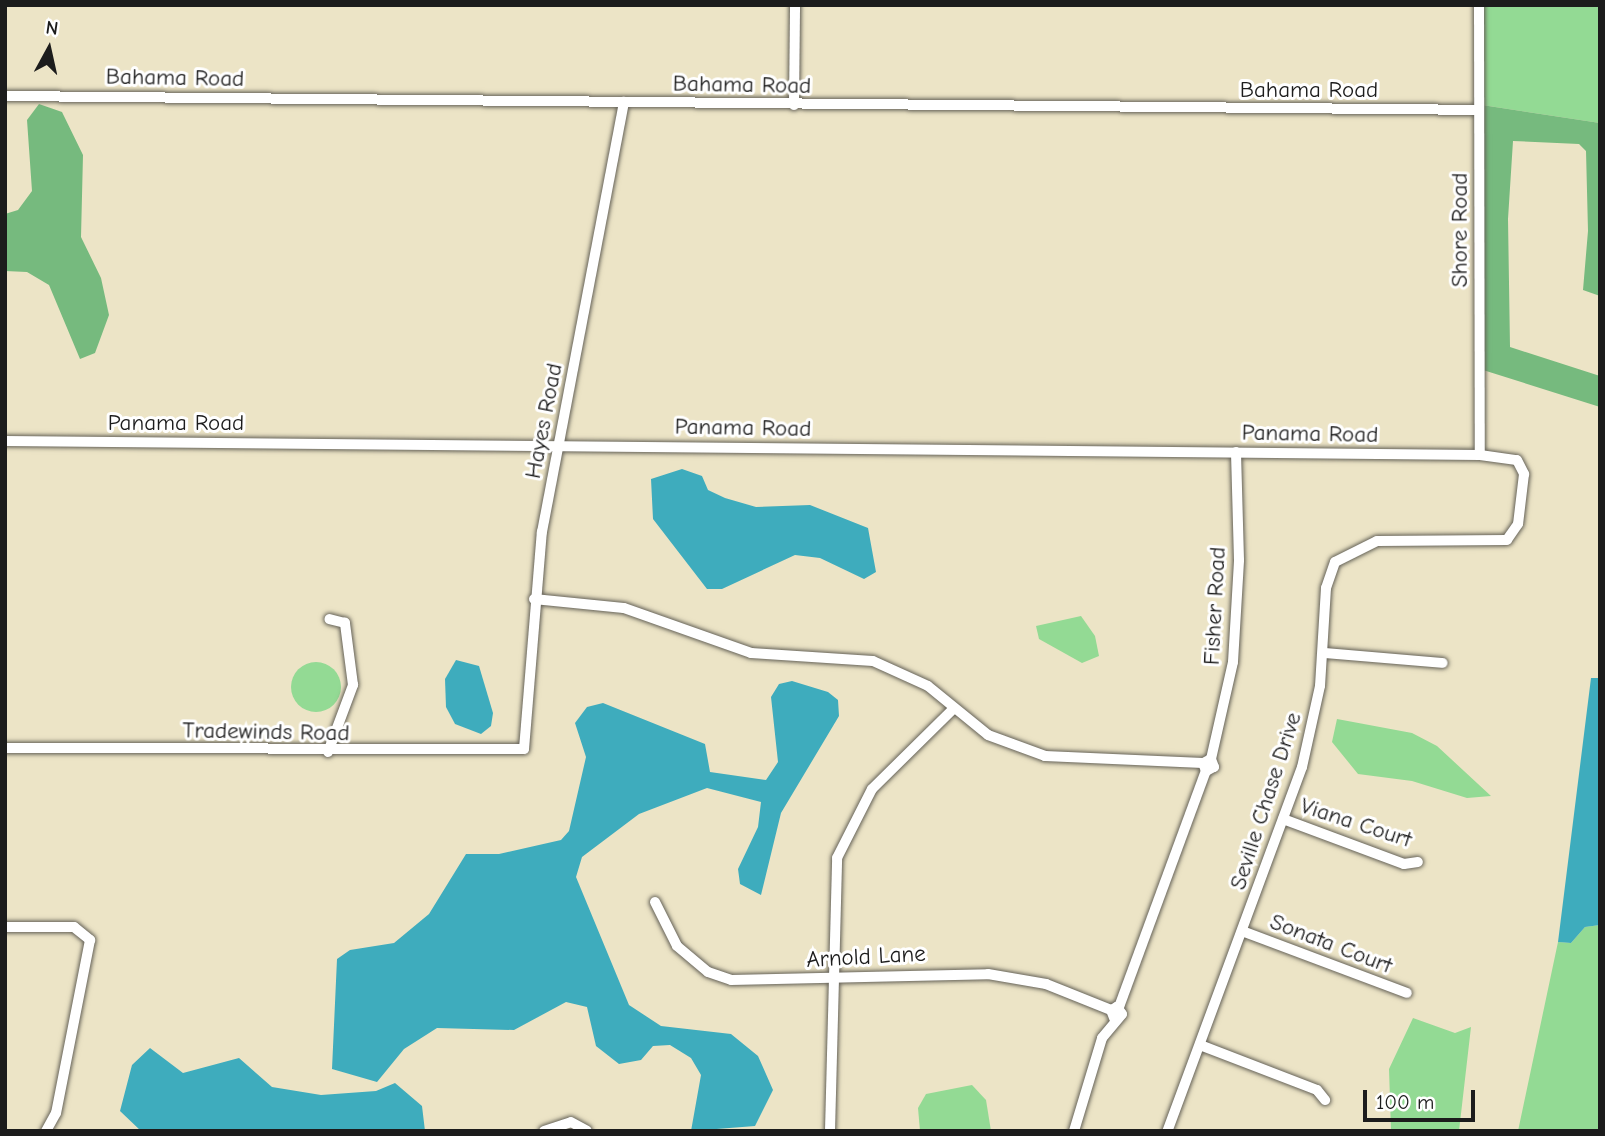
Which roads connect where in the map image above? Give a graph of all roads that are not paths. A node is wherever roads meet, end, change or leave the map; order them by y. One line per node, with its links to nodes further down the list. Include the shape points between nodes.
1 (795, 5): 5 (street)
2 (1479, 5): 6 (street, Shore Road)
3 (5, 96): 4 (street, Bahama Road)
4 (624, 102): 5 (street, Bahama Road); 8 (street, Hayes Road)
5 (794, 105): 6 (street, Bahama Road)
6 (1478, 110): 10 (street, Shore Road)
7 (5, 441): 8 (street, Panama Road)
8 (560, 445): 9 (street, Panama Road); 11 (street, Hayes Road)
9 (1236, 452): 10 (street, Panama Road); 19 (street, Fisher Road, via 1239,560 1233,662)
10 (1480, 455): 13 (street, Seville Chase Drive, via 1513,458 1522,466 1513,536 1500,542 1377,541 1347,552 1335,562 1326,588)
11 (534, 599): 15 (street, via 624,608 751,653 873,662 928,687); 17 (street, Hayes Road)
12 (329, 620): 18 (street, via 345,623 353,685)
13 (1324, 653): 14 (street); 20 (street, Seville Chase Drive, via 1311,738)
14 (1443, 663)
15 (954, 709): 19 (street, via 988,735 1045,756); 25 (street, via 872,789 844,834 833,882)
16 (5, 748): 18 (street, Tradewinds Road)
17 (524, 750): 18 (street, Tradewinds Road)
18 (328, 752)
19 (1206, 764): 27 (street, Fisher Road)
20 (1283, 819): 21 (street, Viana Court, via 1404,864); 24 (street, Seville Chase Drive)
21 (1418, 862)
22 (655, 902): 25 (street, Arnold Lane, via 677,947 708,972 752,983)
23 (5, 927): 30 (street, via 74,927 90,940 56,1113)
24 (1242, 931): 26 (street, Sonata Court); 28 (street, Seville Chase Drive)
25 (831, 978): 27 (street, Arnold Lane, via 988,974 1046,984); 33 (street)
26 (1407, 993)
27 (1115, 1012): 34 (street, Fisher Road, via 1092,1064)
28 (1200, 1045): 29 (street, via 1317,1090); 35 (street, Seville Chase Drive)
29 (1325, 1100)
30 (46, 1131)
31 (544, 1131): 32 (street, via 570,1122)
32 (587, 1131)
33 (830, 1131)
34 (1074, 1131)
35 (1167, 1131)

